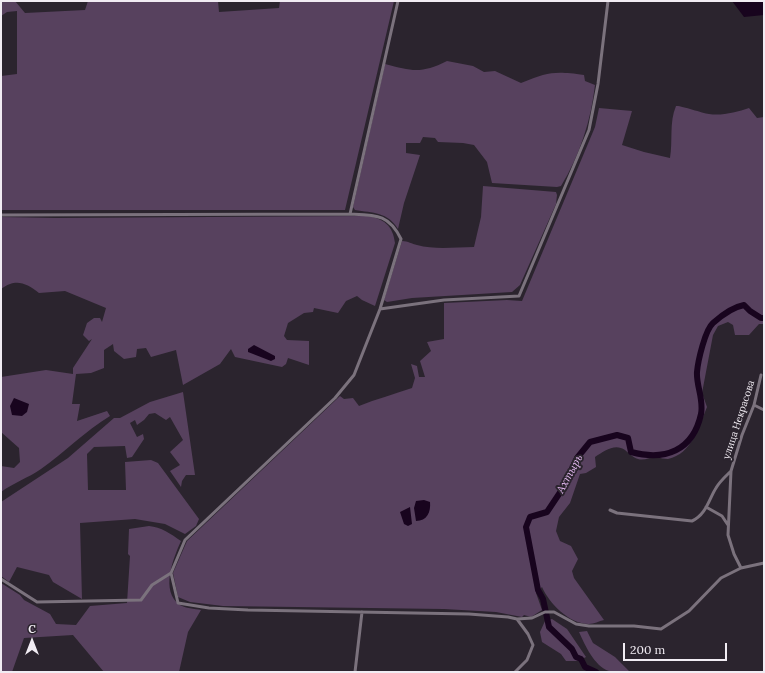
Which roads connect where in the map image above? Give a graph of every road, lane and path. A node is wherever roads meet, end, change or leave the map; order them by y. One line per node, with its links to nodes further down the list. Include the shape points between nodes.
1 (398, 1): 4 (street)
2 (608, 1): 5 (street, via 598,84 588,130 519,296 444,300)
3 (1, 214): 4 (street)
4 (350, 214): 5 (street, via 380,216 392,223 401,239)
5 (380, 309): 15 (street, via 354,375 336,398 185,540)
6 (761, 375): 7 (street, улица Некрасова)
7 (754, 405): 8 (street); 9 (street, улица Некрасова)
8 (764, 410)
9 (731, 471): 10 (street, улица Некрасова, via 716,487); 12 (street, улица Некрасова)
10 (706, 507): 11 (street, улица Некрасова, via 697,519 692,521 617,513); 12 (street, via 722,516)
11 (610, 510)
12 (728, 525): 14 (street, улица Некрасова, via 728,535)
13 (764, 563): 14 (street)
14 (740, 568): 18 (street, via 721,578 689,611 661,629 576,624 554,612)
15 (171, 573): 16 (street, via 152,585 141,600 37,602); 17 (street, via 178,603 248,610)
16 (1, 579)
17 (362, 612): 18 (street, via 485,615); 19 (street)
18 (517, 620): 20 (street, via 533,645 531,654)
19 (355, 672)
20 (516, 672)

